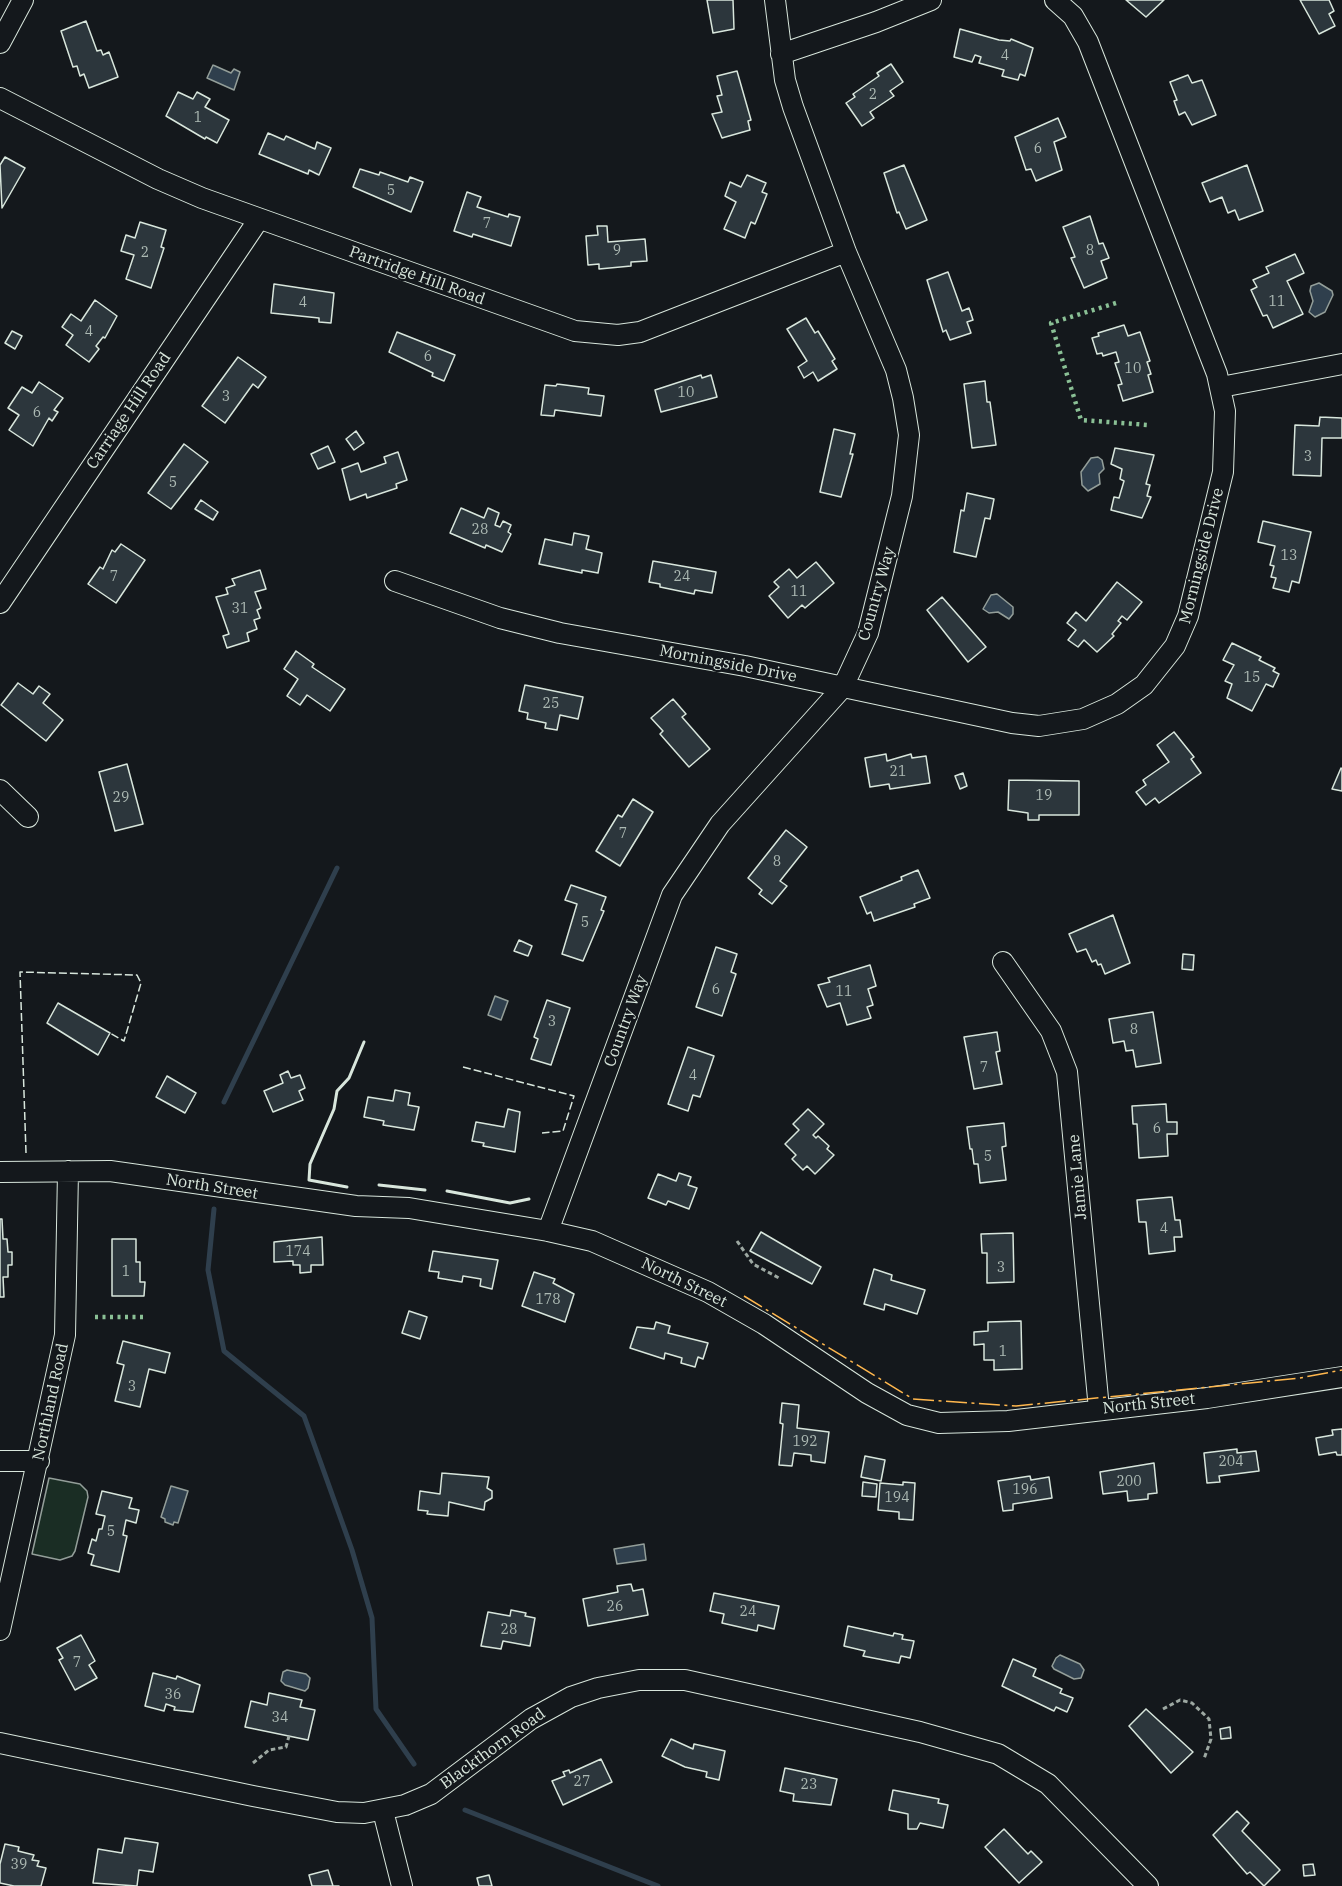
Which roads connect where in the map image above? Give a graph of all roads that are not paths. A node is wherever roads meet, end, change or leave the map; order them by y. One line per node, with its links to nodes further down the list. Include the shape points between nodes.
1 (23, 0): 5 (street)
2 (775, 0): 6 (street, Country Way)
3 (931, 0): 6 (street)
4 (1055, 0): 11 (street, Morningside Drive, via 1073,16 1088,42)
5 (0, 43)
6 (782, 54): 9 (street, Country Way, via 793,107)
7 (0, 98): 8 (street, Partridge Hill Road, via 158,179)
8 (258, 219): 9 (street, Partridge Hill Road, via 546,322 600,334 640,332 660,326); 13 (street, Carriage Hill Road)
9 (846, 252): 14 (street, Country Way, via 896,370 909,435 896,527 868,633)
10 (1342, 364): 11 (street)
11 (1221, 387): 14 (street, Morningside Drive, via 1225,411 1223,472 1188,616 1166,660 1131,695 1087,718 1039,726)
12 (395, 581): 14 (street, Morningside Drive, via 500,618 560,633)
13 (0, 603)
14 (843, 687): 20 (street, Country Way, via 720,824 672,896)
15 (0, 790): 16 (street)
16 (28, 817)
17 (1003, 962): 22 (street, Jamie Lane, via 1051,1030 1067,1072)
18 (68, 1171): 19 (street, North Street); 20 (street, North Street, via 110,1171 356,1206 409,1208); 24 (street, Northland Road, via 66,1329)
19 (0, 1172)
20 (548, 1231): 22 (street, North Street, via 592,1241 708,1292 907,1416 939,1423 976,1423)
21 (1342, 1377): 22 (street, North Street, via 1207,1398)
22 (1099, 1409)
23 (0, 1461): 24 (street)
24 (39, 1461): 25 (street, Northland Road)
25 (0, 1630)
26 (0, 1743): 27 (street, Blackthorn Road, via 337,1812)
27 (383, 1811): 28 (street); 29 (street, Blackthorn Road, via 431,1794 531,1719 572,1697 639,1680 685,1680 941,1736 998,1754 1048,1784)
28 (402, 1886)
29 (1148, 1886)

